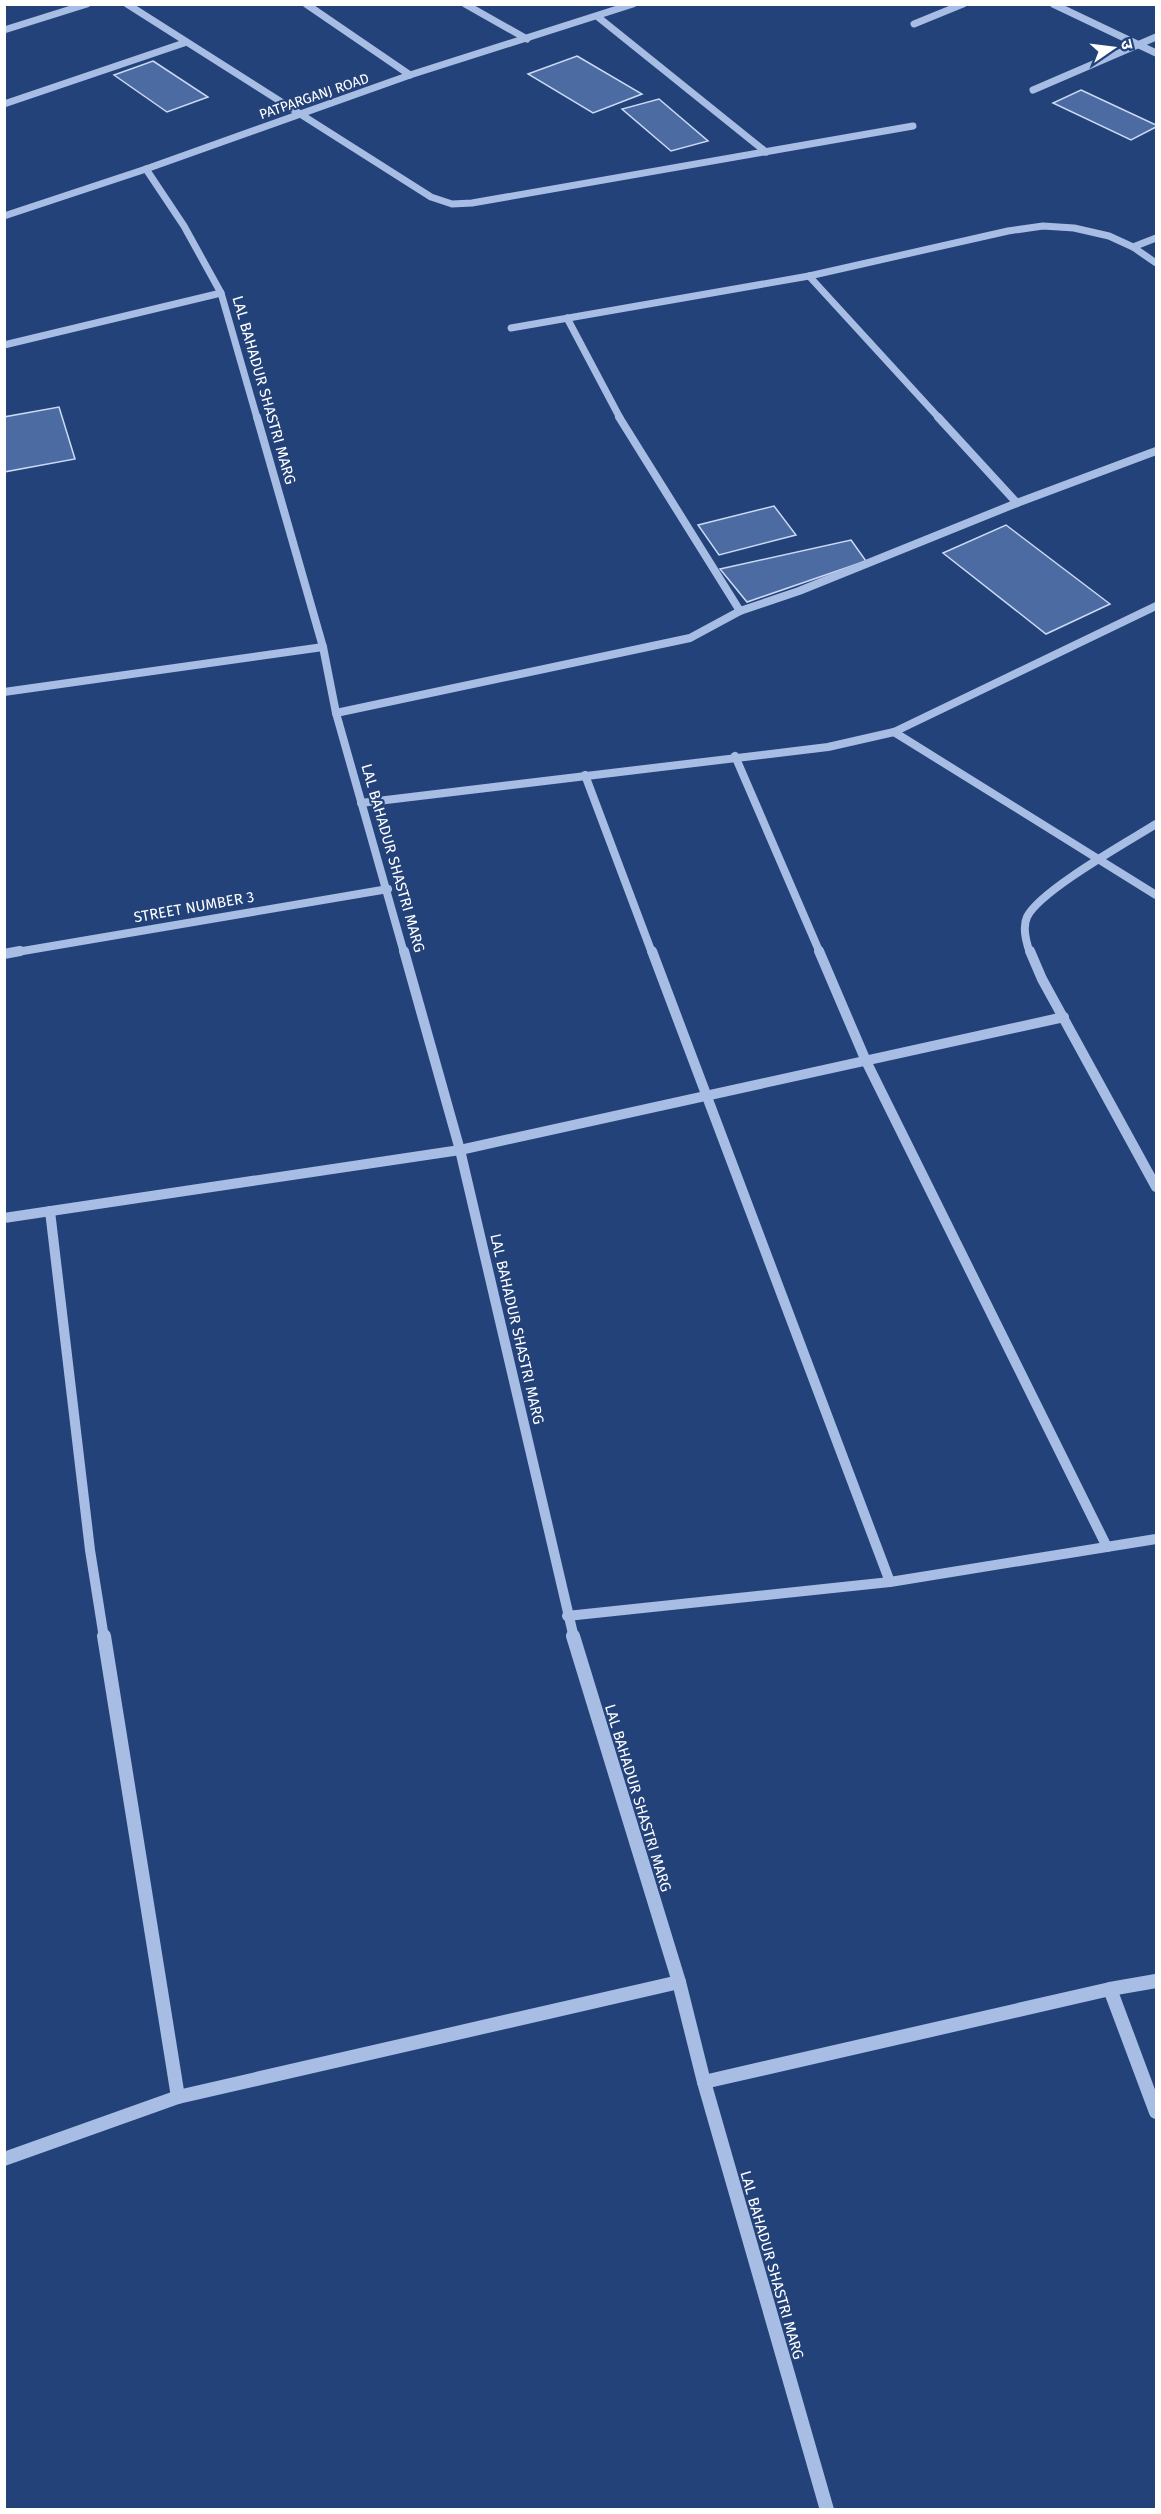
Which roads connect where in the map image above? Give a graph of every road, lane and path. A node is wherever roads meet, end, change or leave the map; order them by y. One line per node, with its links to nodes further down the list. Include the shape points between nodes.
1 (87, 4): 10 (street)
2 (127, 4): 13 (street)
3 (306, 4): 16 (street)
4 (465, 4): 12 (street)
5 (633, 4): 8 (street, PATPARGANJ ROAD)
6 (963, 4): 9 (street)
7 (1053, 4): 14 (street)
8 (598, 17): 12 (street, PATPARGANJ ROAD); 21 (street)
9 (914, 24)
10 (4, 30)
11 (1156, 37): 14 (street)
12 (527, 39): 16 (street, PATPARGANJ ROAD)
13 (184, 43): 18 (street); 19 (street)
14 (1139, 45): 15 (street); 17 (street)
15 (1156, 53)
16 (410, 75): 19 (street, PATPARGANJ ROAD)
17 (1033, 90)
18 (4, 104)
19 (300, 113): 21 (street, via 431,196 452,204); 22 (street, PATPARGANJ ROAD)
20 (913, 126): 21 (street)
21 (766, 152)
22 (146, 169): 23 (street, PATPARGANJ ROAD); 28 (street, LAL BAHADUR SHASTRI MARG, via 184,226)
23 (4, 216)
24 (1156, 238): 25 (street)
25 (1133, 247): 26 (street); 27 (street, via 1109,236 1042,226)
26 (1156, 263)
27 (809, 276): 29 (street); 33 (street)
28 (221, 293): 31 (street); 36 (street, LAL BAHADUR SHASTRI MARG)
29 (567, 318): 30 (street); 35 (street, via 607,397)
30 (511, 328)
31 (4, 345)
32 (1156, 451): 33 (street)
33 (1017, 503): 35 (street, via 800,591)
34 (1156, 606): 39 (street)
35 (740, 611): 38 (street, via 690,638)
36 (323, 647): 37 (street); 38 (street, LAL BAHADUR SHASTRI MARG)
37 (4, 692)
38 (336, 713): 42 (street, LAL BAHADUR SHASTRI MARG)
39 (894, 732): 40 (street, via 828,747); 44 (street)
40 (735, 756): 41 (street); 49 (street)
41 (585, 775): 42 (street); 50 (street)
42 (361, 803): 45 (street, LAL BAHADUR SHASTRI MARG)
43 (1156, 824): 44 (street)
44 (1099, 859): 46 (street); 48 (street, via 1043,897 1027,917 1026,941)
45 (388, 889): 47 (street, STREET NUMBER 3); 51 (street, LAL BAHADUR SHASTRI MARG)
46 (1156, 895)
47 (4, 954)
48 (1064, 1017): 49 (street); 52 (street)
49 (866, 1061): 50 (street); 56 (street)
50 (706, 1095): 51 (street); 57 (street)
51 (460, 1150): 53 (street); 58 (street, LAL BAHADUR SHASTRI MARG)
52 (1156, 1187)
53 (50, 1211): 54 (street); 63 (street, via 90,1550)
54 (4, 1218)
55 (1156, 1539): 56 (street)
56 (1107, 1547): 57 (street)
57 (890, 1581): 58 (street)
58 (567, 1616): 60 (street, LAL BAHADUR SHASTRI MARG)
59 (1156, 1981): 61 (street)
60 (679, 1982): 62 (street, LAL BAHADUR SHASTRI MARG); 63 (street)
61 (1110, 1989): 62 (street); 64 (street)
62 (704, 2082): 66 (street, LAL BAHADUR SHASTRI MARG)
63 (178, 2097): 65 (street)
64 (1156, 2112)
65 (4, 2159)
66 (827, 2510)

